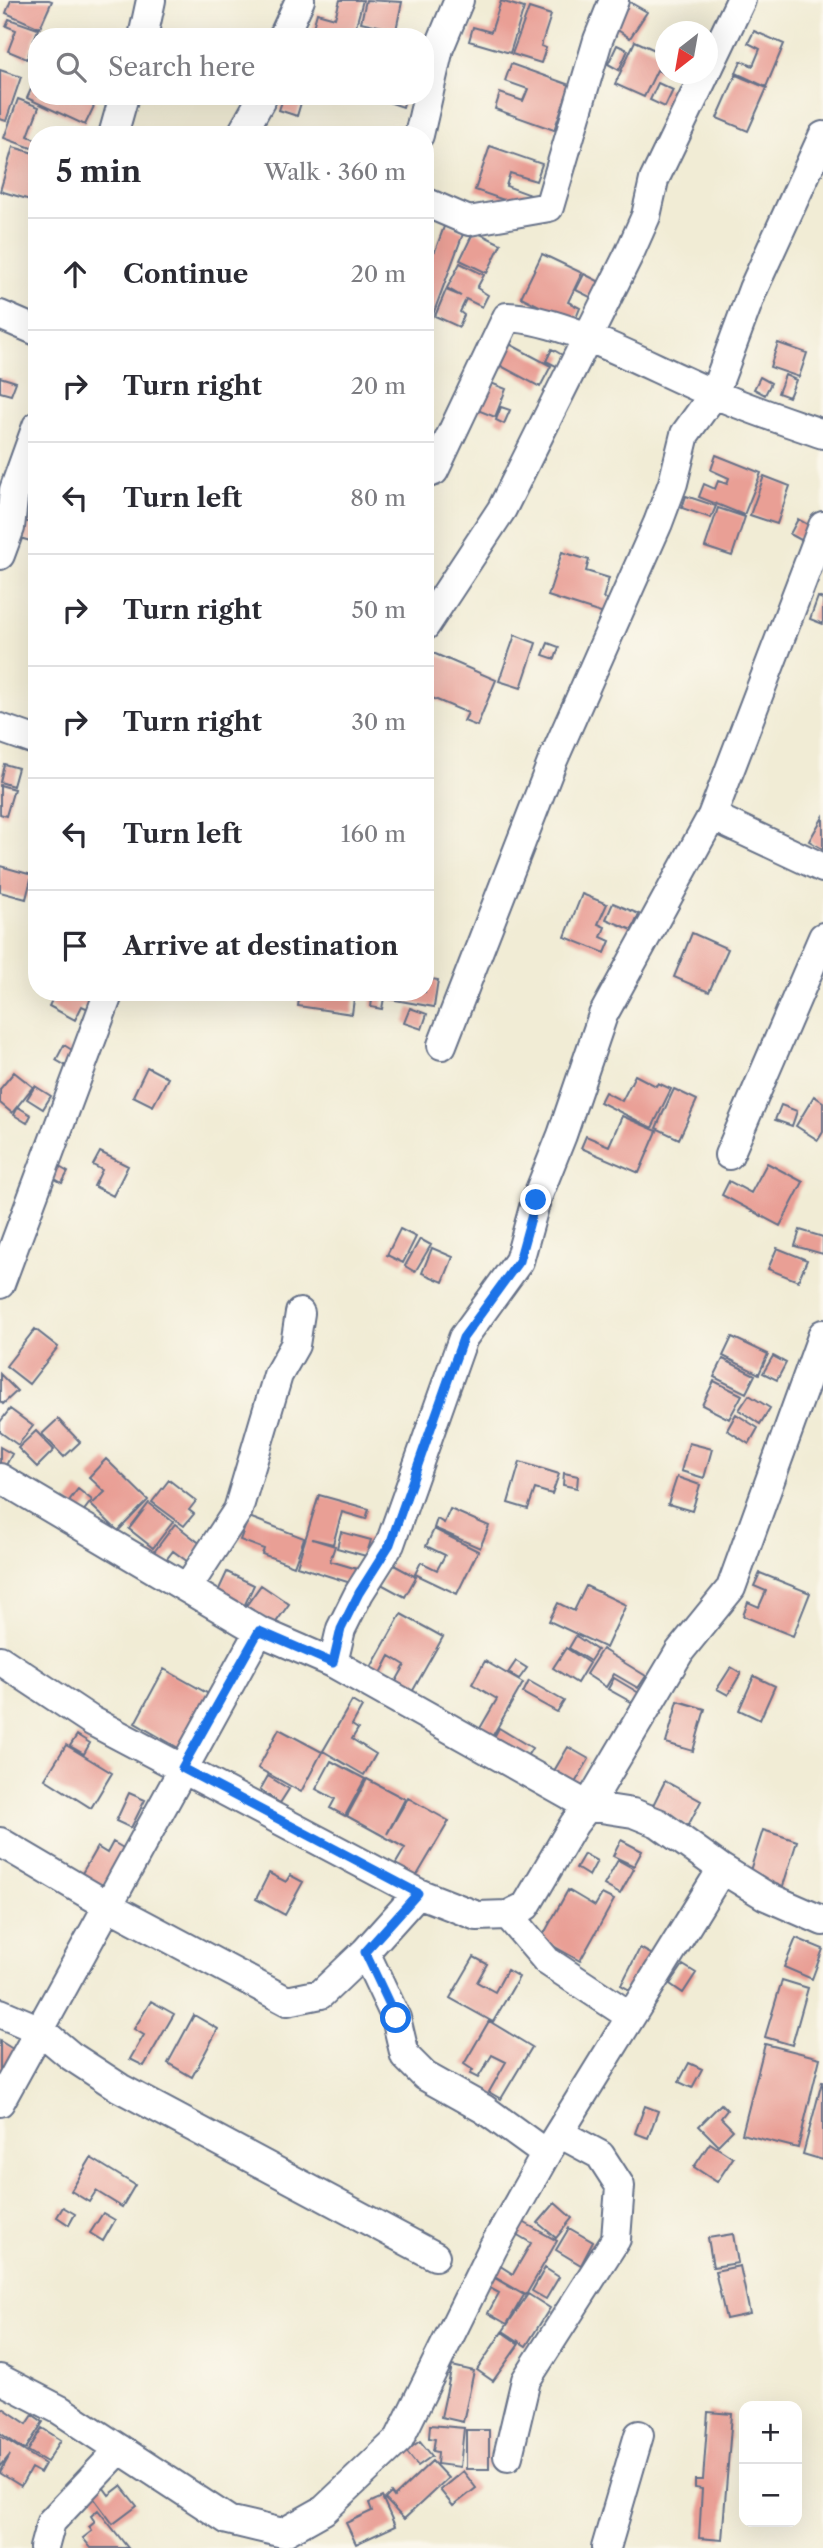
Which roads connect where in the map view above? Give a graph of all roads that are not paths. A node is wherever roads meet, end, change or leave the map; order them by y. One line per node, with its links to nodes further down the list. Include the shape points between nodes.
1 (151, 0): 6 (street)
2 (300, 0): 7 (street)
3 (459, 0): 9 (street)
4 (614, 0): 18 (street, via 549,207 469,221)
5 (741, 0): 8 (street)
6 (144, 28)
7 (288, 28)
8 (718, 47)
9 (434, 70)
10 (700, 84): 21 (street, via 654,180 646,216)
11 (121, 105): 14 (street)
12 (258, 105): 15 (street)
13 (426, 105): 16 (street)
14 (116, 126)
15 (247, 126)
16 (421, 126)
17 (823, 136): 22 (street, via 753,289)
18 (434, 206)
19 (0, 315): 20 (street)
20 (28, 327)
21 (586, 338): 22 (street); 25 (street, via 531,318 507,317); 28 (street, via 502,509)
22 (714, 394): 23 (street); 35 (street, via 685,434 658,523 553,760)
23 (823, 434)
24 (28, 451): 27 (street)
25 (434, 471)
26 (823, 526): 31 (street)
27 (0, 555)
28 (434, 612)
29 (0, 728): 30 (street)
30 (28, 738)
31 (712, 816): 32 (street); 44 (street, via 603,1015 536,1200 519,1261 463,1338 390,1544 341,1629)
32 (823, 868)
33 (823, 937): 36 (street)
34 (106, 1001): 37 (street)
35 (442, 1045)
36 (729, 1155)
37 (0, 1284)
38 (300, 1313): 41 (street, via 295,1345 278,1375 238,1510)
39 (823, 1334): 46 (street, via 731,1588 680,1651)
40 (0, 1478): 41 (street)
41 (187, 1588): 42 (street)
42 (259, 1631): 44 (street); 45 (street)
43 (0, 1660): 45 (street, via 92,1721)
44 (333, 1663): 46 (street)
45 (182, 1768): 49 (street); 50 (street)
46 (588, 1806): 48 (street, via 633,1813 658,1823); 51 (street, via 526,1906)
47 (0, 1842): 50 (street)
48 (722, 1869): 52 (street, via 766,1896); 55 (street)
49 (418, 1893): 51 (street, via 477,1916); 53 (street)
50 (107, 1905): 53 (street, via 287,2001 321,1994); 56 (street)
51 (508, 1915): 55 (street, via 547,1961)
52 (823, 1920)
53 (365, 1952): 58 (street, via 396,2018 405,2056 425,2076)
54 (0, 2013): 56 (street)
55 (630, 2016): 58 (street)
56 (40, 2030): 57 (street); 59 (street, via 120,2088)
57 (0, 2102)
58 (552, 2143): 62 (street, via 493,2248 399,2439 324,2510 283,2533 228,2520); 63 (street, via 600,2155 620,2186 616,2239 526,2380)
59 (435, 2256)
60 (0, 2379): 62 (street)
61 (639, 2435): 65 (street)
62 (120, 2449): 64 (street, via 51,2522)
63 (508, 2456)
64 (44, 2548)
65 (606, 2548)

